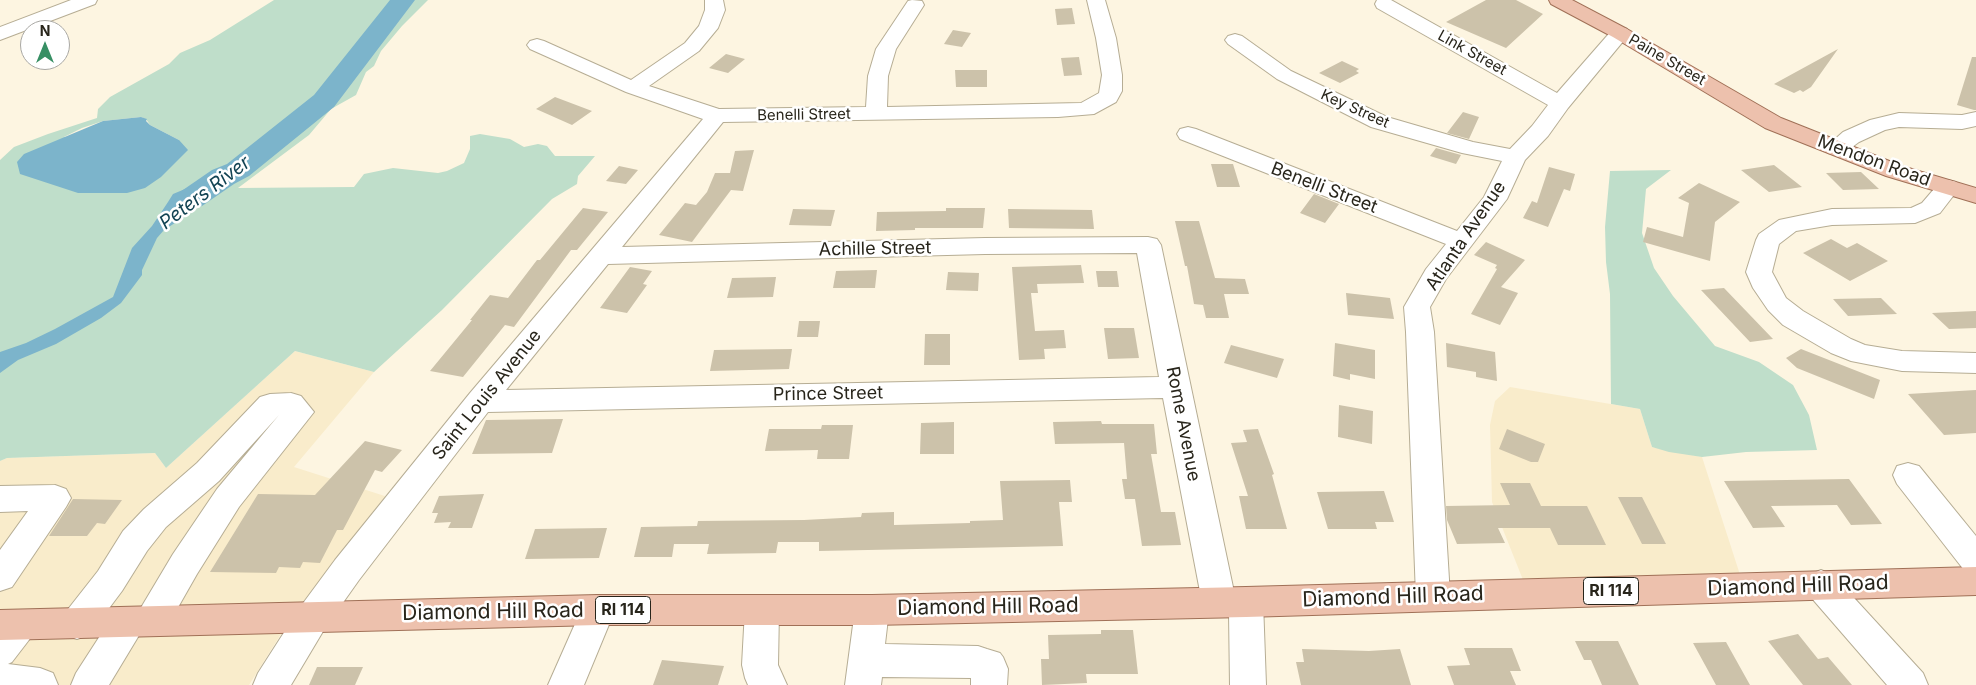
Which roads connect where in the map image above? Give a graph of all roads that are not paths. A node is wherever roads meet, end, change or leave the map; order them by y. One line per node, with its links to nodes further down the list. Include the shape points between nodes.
1 (88, 0): 8 (street)
2 (714, 0): 11 (street, via 715,10 708,28 692,47)
3 (1096, 0): 13 (street, Benelli Street, via 1106,38 1112,84 1108,97 1086,108 1058,111)
4 (1558, 0): 7 (main road, Paine Street)
5 (1384, 4): 12 (street, Link Street)
6 (915, 5): 13 (street, via 886,49 878,76)
7 (1620, 33): 12 (street, Atlanta Avenue); 16 (main road, Paine Street)
8 (0, 34)
9 (1235, 40): 19 (street, Key Street, via 1284,75 1379,122)
10 (537, 45): 11 (street, Benelli Street)
11 (633, 88): 14 (street, Benelli Street)
12 (1560, 103): 19 (street, Atlanta Avenue, via 1540,131)
13 (876, 114): 14 (street, Benelli Street)
14 (717, 116): 24 (street, Saint Louis Avenue)
15 (1976, 119): 18 (street, via 1962,122 1899,120 1851,137)
16 (1774, 123): 18 (main road, Mendon Road)
17 (1188, 134): 22 (street, Benelli Street)
18 (1836, 148): 20 (main road, Mendon Road)
19 (1515, 157): 22 (street, Atlanta Avenue, via 1495,199)
20 (1948, 187): 21 (main road, Mendon Road); 25 (street, via 1931,208 1915,215 1832,217 1788,225 1768,240 1760,272 1777,304 1793,318 1841,346 1902,361)
21 (1976, 196)
22 (1460, 241): 36 (street, Atlanta Avenue, via 1417,307)
23 (1148, 245): 24 (street, Achille Street, via 966,246); 26 (street, Rome Avenue)
24 (602, 256): 27 (street, Saint Louis Avenue)
25 (1976, 363)
26 (1175, 387): 27 (street, Prince Street); 37 (street, Rome Avenue)
27 (480, 401): 41 (street, Saint Louis Avenue)
28 (1908, 475): 32 (street)
29 (204, 476): 30 (street); 30 (street, via 270,405 291,404 299,412); 43 (street, via 155,518 135,541 110,582)
30 (240, 484): 42 (street)
31 (0, 499): 33 (street, via 55,498)
32 (1976, 560)
33 (0, 577)
34 (1976, 581): 35 (main road, Diamond Hill Road / RI 114)
35 (1821, 586): 36 (main road, Diamond Hill Road / RI 114); 54 (street)
36 (1433, 596): 37 (main road, Diamond Hill Road / RI 114)
37 (1232, 602): 40 (main road, Diamond Hill Road / RI 114); 53 (street, Rome Avenue)
38 (598, 610): 39 (main road, Diamond Hill Road / RI 114); 41 (main road, Diamond Hill Road / RI 114); 50 (street)
39 (762, 610): 40 (main road, Diamond Hill Road / RI 114); 51 (street, via 760,665 763,678)
40 (872, 610): 45 (street)
41 (313, 617): 42 (main road, Diamond Hill Road / RI 114); 49 (street, Saint Louis Avenue)
42 (140, 622): 43 (main road, Diamond Hill Road / RI 114); 48 (street)
43 (77, 624): 44 (main road, Diamond Hill Road / RI 114)
44 (7, 634)
45 (865, 672): 52 (street, via 978,662 990,669)
46 (0, 680): 47 (street)
47 (40, 685)
48 (89, 685)
49 (271, 685)
50 (566, 685)
51 (769, 685)
52 (989, 685)
53 (1248, 685)
54 (1910, 685)

